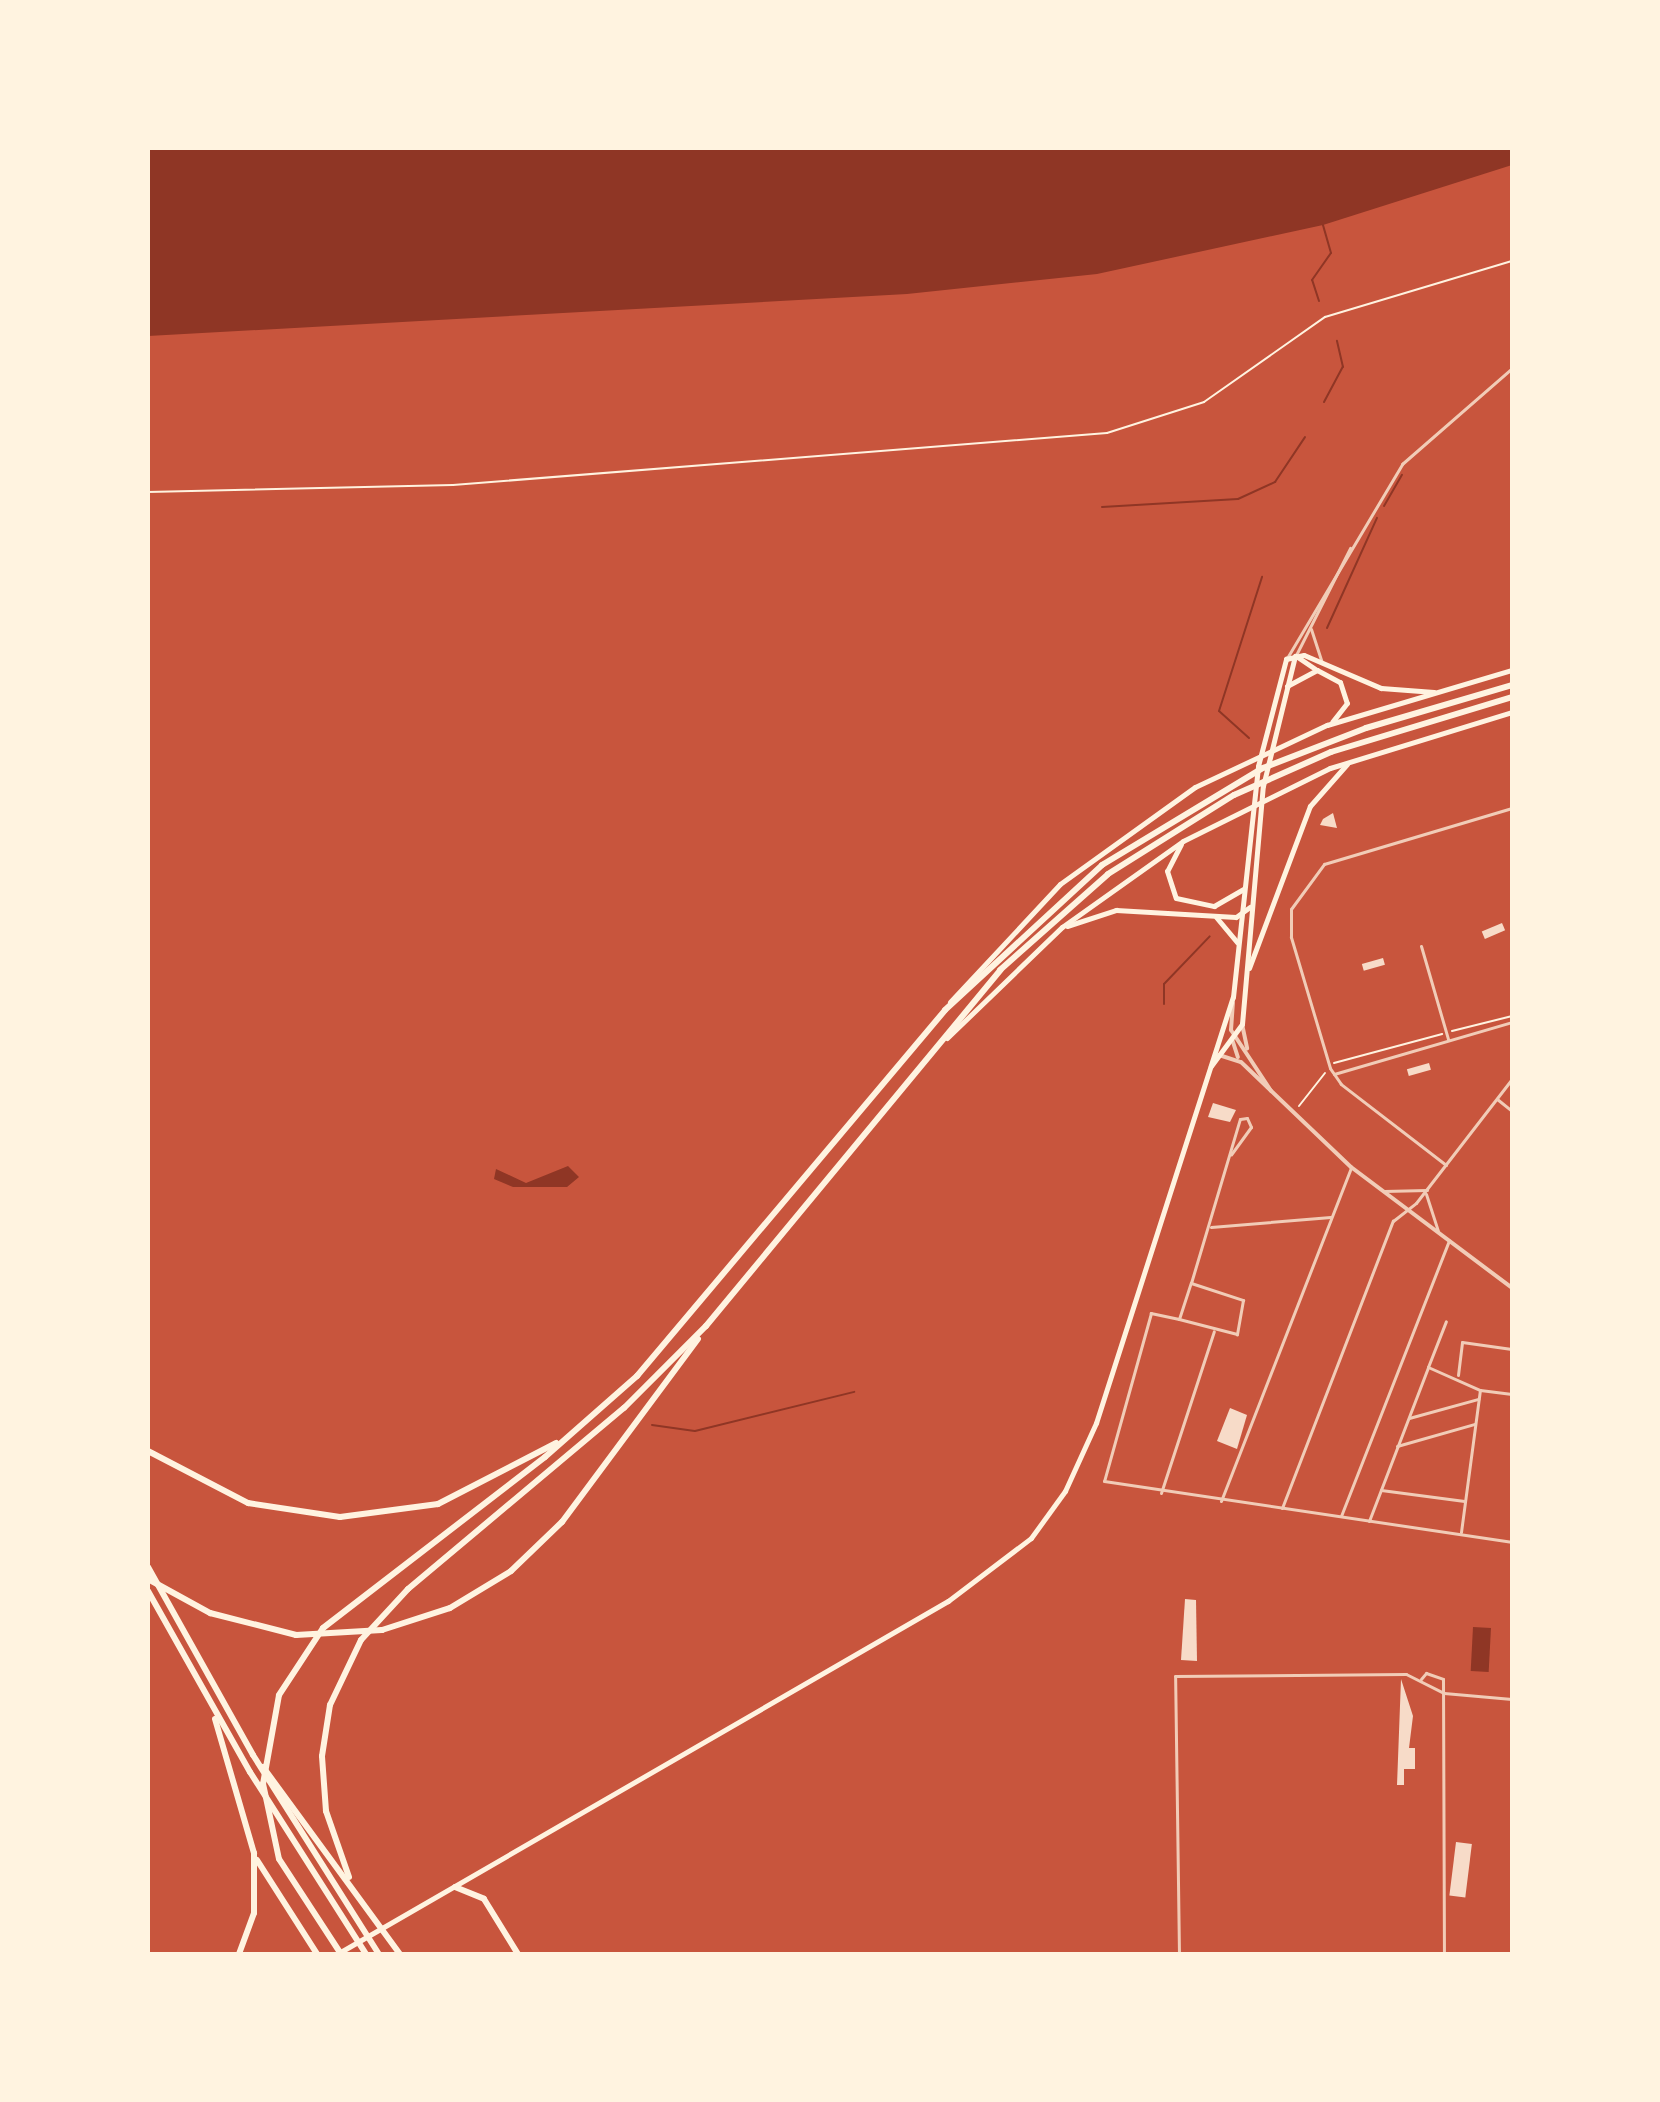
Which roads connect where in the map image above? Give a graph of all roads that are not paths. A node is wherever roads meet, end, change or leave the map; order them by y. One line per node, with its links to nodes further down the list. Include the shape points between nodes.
1 (1512, 368): 2 (street, via 1402,464)
2 (1355, 537): 3 (street); 4 (street)
3 (1311, 626): 5 (street); 7 (street)
4 (1292, 647): 5 (street); 6 (street)
5 (1296, 655): 6 (main road); 7 (main road); 8 (main road); 11 (main road)
6 (1286, 659): 19 (main road, via 1269,714)
7 (1322, 662): 12 (main road, via 1381,688)
8 (1317, 670): 11 (main road); 15 (main road, via 1340,682 1348,697)
9 (1512, 670): 12 (main road)
10 (1512, 685): 28 (highway, via 1327,741 1196,803 1071,890)
11 (1286, 687): 20 (main road, via 1277,715)
12 (1434, 692): 15 (main road)
13 (1512, 697): 33 (highway, via 1331,752 1169,833 1049,923)
14 (1512, 712): 16 (main road)
15 (1327, 725): 28 (main road, via 1215,776 1118,837 1033,909)
16 (1352, 760): 18 (main road); 26 (main road, via 1310,806)
17 (1512, 808): 39 (street, via 1324,864 1302,886 1291,909 1291,937)
18 (1183, 841): 19 (main road, via 1167,871 1176,898 1214,906); 23 (main road)
19 (1244, 888): 22 (main road)
20 (1252, 905): 22 (main road); 26 (main road)
21 (1215, 916): 22 (main road); 23 (main road, via 1116,910); 24 (main road)
22 (1241, 916): 24 (main road)
23 (1062, 927): 33 (main road)
24 (1238, 944): 27 (main road)
25 (1421, 946): 32 (street)
26 (1246, 977): 30 (main road)
27 (1233, 997): 31 (street); 34 (main road)
28 (945, 1010): 68 (highway, via 667,1344)
29 (1512, 1022): 32 (street)
30 (1242, 1024): 31 (main road); 35 (street)
31 (1233, 1034): 34 (street); 35 (street); 36 (main road); 37 (street)
32 (1448, 1040): 39 (street)
33 (942, 1043): 58 (highway)
34 (1213, 1050): 38 (main road)
35 (1248, 1051): 41 (street)
36 (1214, 1060): 37 (street, via 1226,1053); 38 (main road)
37 (1241, 1062): 41 (street)
38 (1208, 1072): 90 (main road, via 1096,1423 1065,1491 1031,1538 958,1596)
39 (1334, 1074): 45 (street)
40 (1512, 1079): 42 (street)
41 (1276, 1099): 46 (street)
42 (1497, 1099): 43 (street); 45 (street)
43 (1512, 1111)
44 (1231, 1155): 44 (street, via 1240,1119 1247,1118 1251,1127); 51 (street)
45 (1446, 1165): 48 (street)
46 (1351, 1167): 47 (street); 50 (street)
47 (1381, 1190): 48 (street); 49 (street)
48 (1427, 1190): 49 (street); 52 (street)
49 (1408, 1209): 52 (street); 75 (street, via 1393,1221)
50 (1331, 1217): 51 (street); 73 (street)
51 (1209, 1227): 54 (street)
52 (1440, 1234): 53 (street)
53 (1449, 1240): 55 (street); 76 (street)
54 (1191, 1283): 56 (street); 59 (street, via 1246,1306 1237,1334)
55 (1512, 1288)
56 (1179, 1319): 59 (street); 72 (street, via 1151,1313 1104,1481)
57 (1446, 1321): 61 (street)
58 (706, 1326): 81 (highway, via 547,1538 492,1584 414,1622 348,1635 279,1632 210,1613); 89 (highway, via 624,1408 408,1589 361,1640 330,1705 322,1756 326,1811)
59 (1214, 1331): 72 (street)
60 (1512, 1349): 62 (street, via 1462,1342)
61 (1428, 1367): 62 (street); 66 (street)
62 (1457, 1377): 63 (street)
63 (1480, 1390): 64 (street); 65 (street)
64 (1512, 1394)
65 (1478, 1399): 66 (street); 67 (street)
66 (1409, 1418): 69 (street)
67 (1474, 1424): 69 (street); 74 (street)
68 (563, 1440): 70 (highway, via 438,1504 340,1517 248,1503); 93 (highway, via 334,1616 292,1668 270,1723 265,1804 286,1875)
69 (1397, 1446): 71 (street)
70 (148, 1451)
71 (1379, 1490): 74 (street); 77 (street)
72 (1161, 1493): 73 (street)
73 (1221, 1501): 75 (street)
74 (1464, 1501): 78 (street)
75 (1282, 1508): 76 (street)
76 (1341, 1516): 77 (street)
77 (1369, 1521): 78 (street)
78 (1461, 1534): 79 (street)
79 (1512, 1542)
80 (148, 1567): 87 (highway)
81 (148, 1579)
82 (148, 1591): 86 (highway)
83 (1421, 1679): 84 (street); 84 (street, via 1440,1675); 98 (street, via 1175,1676)
84 (1444, 1693): 85 (street); 99 (street)
85 (1512, 1699)
86 (209, 1703): 88 (highway); 94 (highway)
87 (253, 1755): 89 (highway); 95 (highway)
88 (254, 1853): 91 (highway, via 254,1913); 92 (highway, via 275,1898)
89 (349, 1877): 96 (highway)
90 (455, 1887): 93 (main road); 97 (highway, via 484,1899)
91 (239, 1954)
92 (317, 1954)
93 (339, 1954)
94 (366, 1954)
95 (379, 1954)
96 (400, 1954)
97 (518, 1954)
98 (1179, 1954)
99 (1444, 1954)

